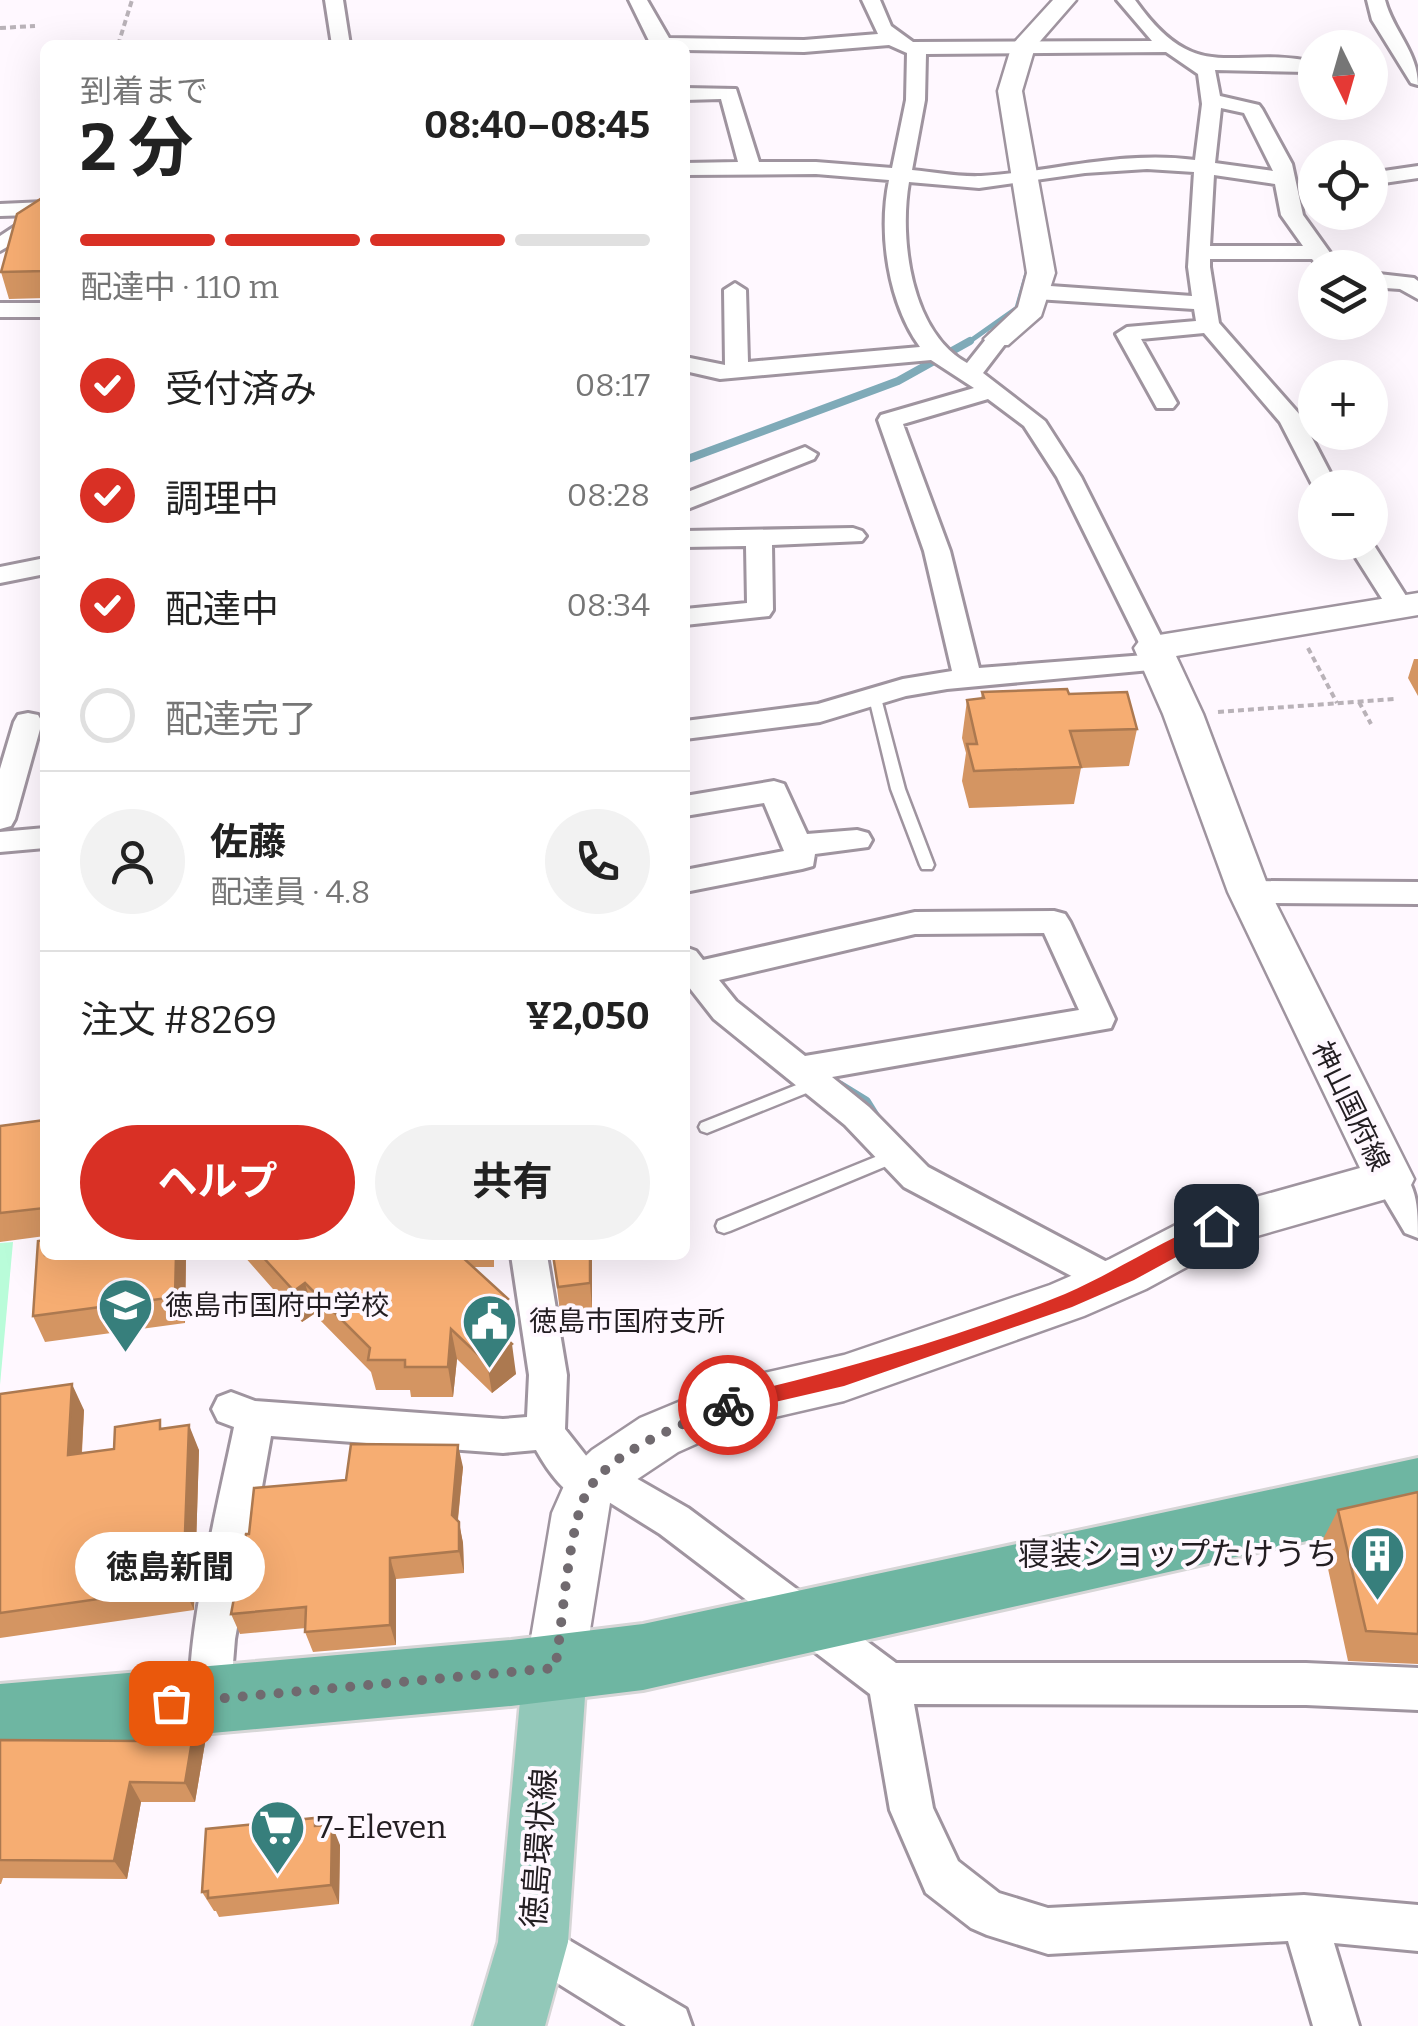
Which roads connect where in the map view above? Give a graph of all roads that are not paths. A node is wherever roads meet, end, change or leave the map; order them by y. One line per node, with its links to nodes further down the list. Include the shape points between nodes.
1 (334, 0): 2 (street); 9 (street)
2 (360, 0)
3 (638, 0): 10 (street)
4 (871, 0): 8 (street)
5 (1065, 0): 11 (street)
6 (1126, 0): 12 (street)
7 (1376, 0): 18 (street)
8 (890, 38): 13 (street); 17 (street, via 804,46)
9 (340, 40)
10 (650, 40)
11 (1024, 45): 12 (street); 13 (street); 25 (street, via 1010,91)
12 (1171, 46): 15 (street)
13 (916, 48): 27 (street, via 920,82)
14 (690, 56): 17 (street)
15 (1198, 64): 16 (street); 20 (street, via 1207,72)
16 (1298, 66)
17 (729, 68): 19 (street); 21 (street)
18 (1418, 79)
19 (690, 91)
20 (1212, 100): 22 (street); 28 (street, via 1252,109)
21 (750, 167): 23 (street); 27 (street)
22 (1202, 168): 25 (street, via 1147,164); 28 (street); 34 (street)
23 (690, 169)
24 (1418, 172): 26 (street)
25 (1024, 175): 27 (street, via 979,182); 38 (street, via 1041,273)
26 (1388, 176)
27 (900, 177): 44 (street, via 899,270)
28 (1293, 183): 33 (street, via 1292,214)
29 (40, 208): 30 (street)
30 (0, 210)
31 (40, 219): 32 (street)
32 (0, 245)
33 (1317, 250)
34 (1200, 253): 35 (street); 42 (street)
35 (1298, 259)
36 (1388, 282): 39 (street)
37 (735, 290): 45 (street)
38 (1036, 292): 42 (street); 43 (street, via 1030,310)
39 (1418, 292)
40 (0, 310): 41 (street)
41 (40, 310)
42 (1207, 315): 49 (street, via 1126,334); 53 (street, via 1290,420)
43 (998, 340): 47 (street)
44 (939, 355): 45 (street); 47 (street)
45 (737, 370): 46 (street)
46 (690, 373)
47 (970, 374): 50 (street)
48 (1186, 377): 49 (street)
49 (1152, 380): 51 (street)
50 (992, 390): 63 (street, via 1033,421 1069,477); 64 (street, via 890,420 936,550)
51 (1165, 404)
52 (806, 454): 54 (street)
53 (1316, 470)
54 (690, 500)
55 (853, 536): 57 (street)
56 (690, 538): 57 (street)
57 (760, 538): 62 (street, via 760,610)
58 (1373, 560): 61 (street)
59 (40, 567): 60 (street)
60 (0, 575)
61 (1409, 606): 63 (main road)
62 (690, 617)
63 (1157, 655): 64 (street); 76 (main road, 神山国府線)
64 (968, 678): 65 (street)
65 (875, 698): 67 (street, via 820,713); 74 (lane, via 898,789)
66 (28, 722): 69 (street)
67 (690, 724)
68 (690, 805): 73 (street, via 774,791)
69 (0, 819)
70 (40, 838): 72 (street)
71 (856, 840): 73 (street)
72 (0, 842)
73 (796, 845): 75 (street, via 802,858)
74 (927, 865)
75 (690, 880)
76 (1250, 892): 77 (street); 82 (main road, 神山国府線)
77 (1418, 893)
78 (690, 966): 79 (street, via 726,1010); 79 (street, via 915,923 1054,922 1099,1018)
79 (805, 1077): 80 (lane); 81 (street)
80 (707, 1126)
81 (895, 1155): 84 (lane); 86 (street, via 916,1177)
82 (1404, 1178): 83 (street); 86 (main road, 神山国府線, via 1216,1226)
83 (1418, 1223)
84 (724, 1226)
85 (531, 1260): 87 (street, via 548,1375)
86 (1110, 1282): 88 (main road, 神山国府線, via 844,1378 730,1404 659,1435)
87 (546, 1432): 88 (street, via 562,1460); 94 (street, via 503,1436 243,1413)
88 (596, 1482): 90 (street, via 674,1521); 91 (main road, via 579,1513)
89 (1418, 1486): 90 (highway)
90 (804, 1619): 91 (highway, via 643,1657); 92 (street)
91 (555, 1668): 94 (highway); 98 (main road, 徳島環状線)
92 (889, 1683): 93 (street); 96 (street, via 912,1810 942,1878 987,1912 1048,1931)
93 (1418, 1689)
94 (209, 1700): 95 (highway)
95 (0, 1718)
96 (1304, 1918): 97 (street); 101 (street)
97 (1418, 1928)
98 (533, 1942): 99 (main road, 徳島環状線); 100 (street)
99 (509, 2026)
100 (669, 2026)
101 (1336, 2026)

